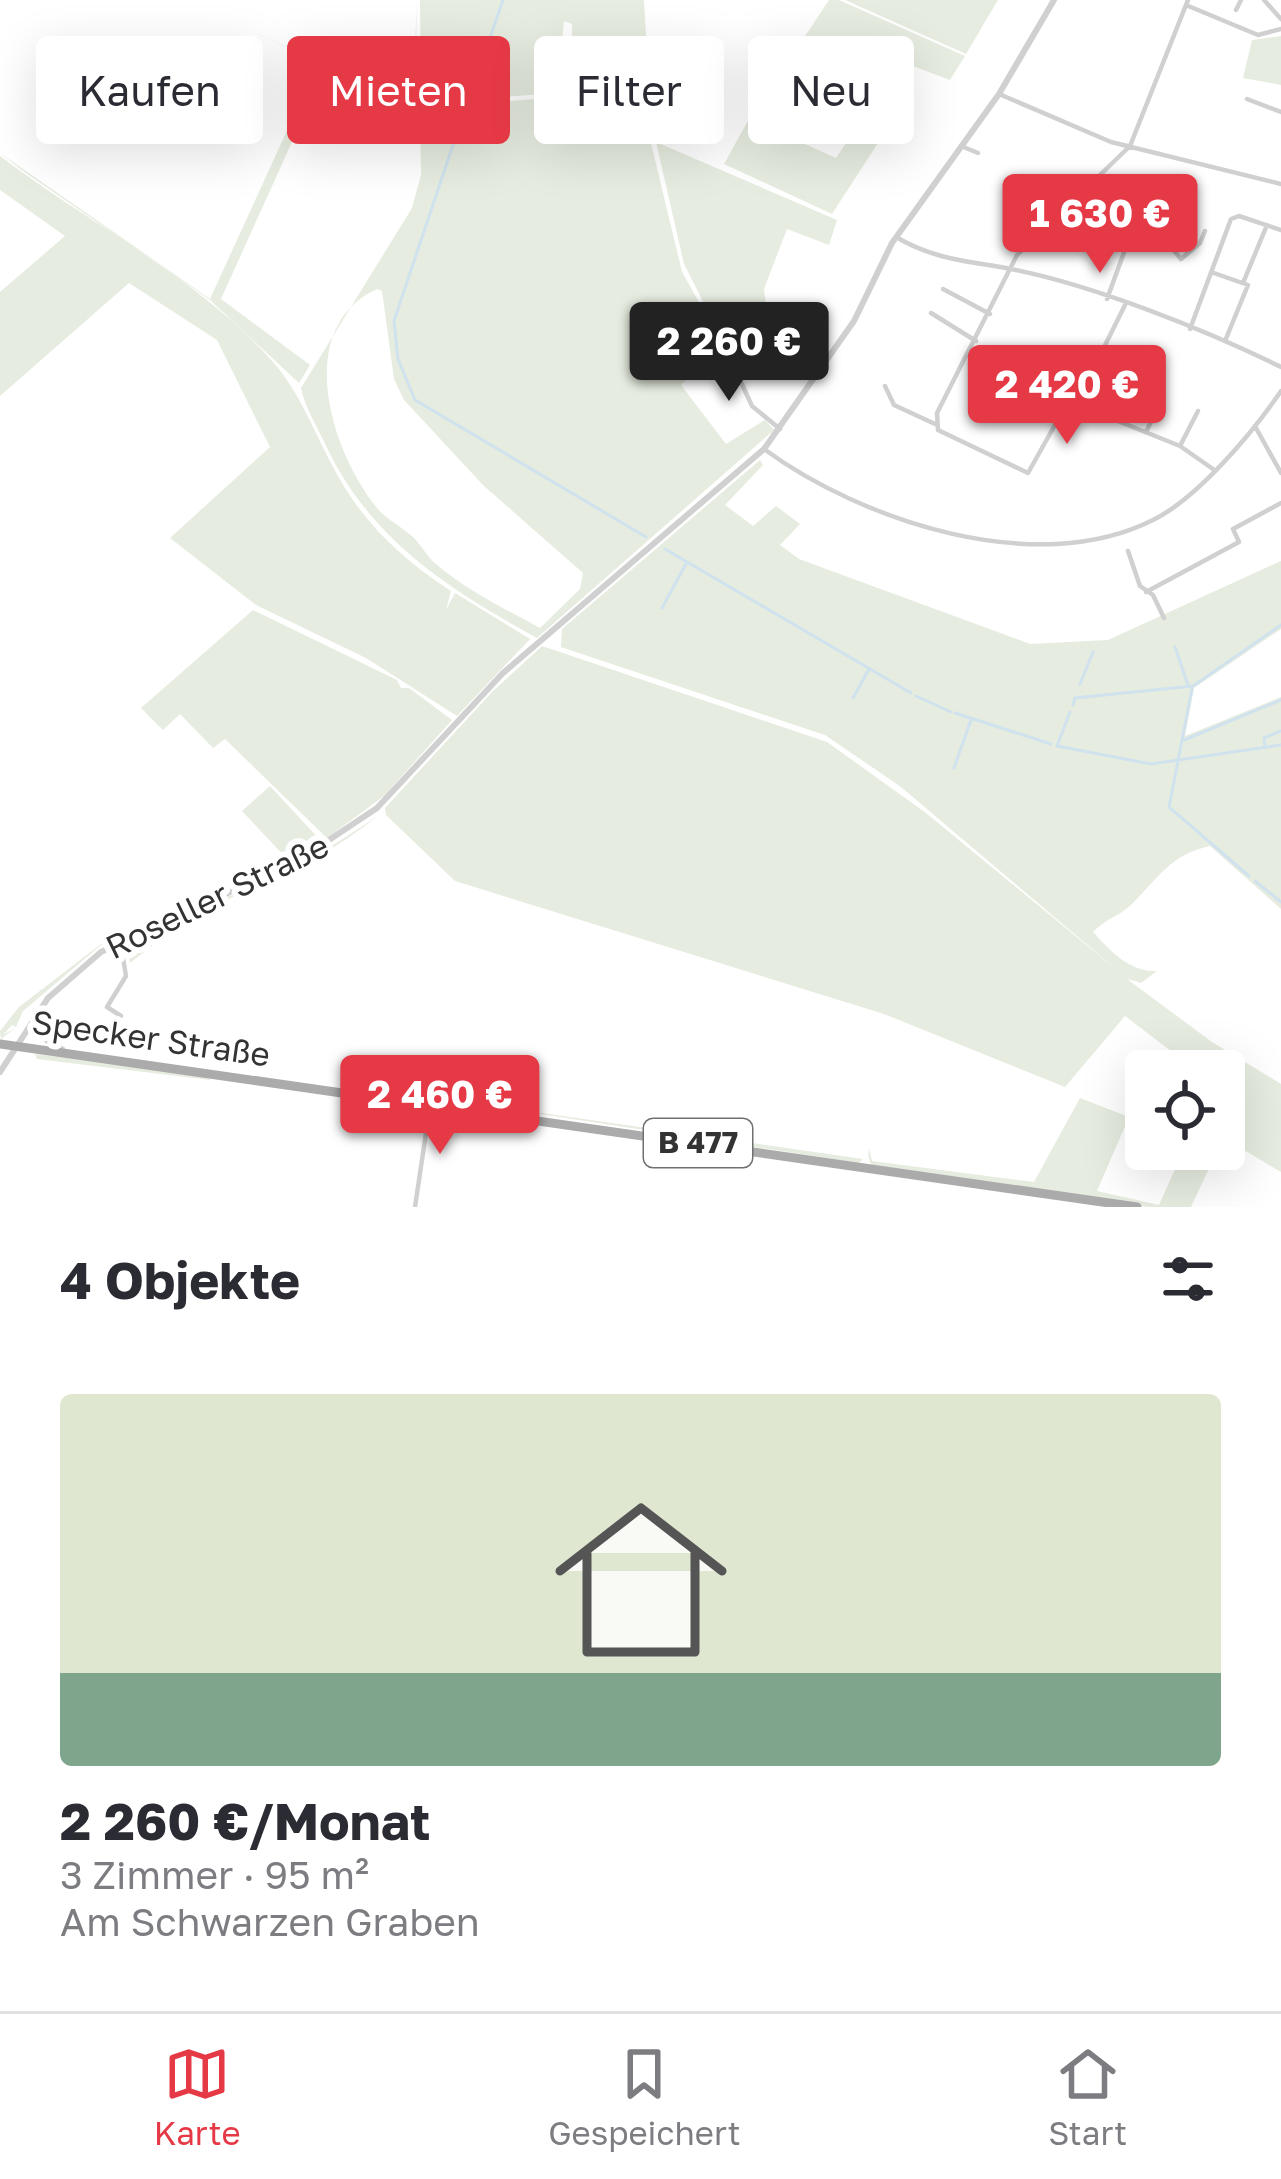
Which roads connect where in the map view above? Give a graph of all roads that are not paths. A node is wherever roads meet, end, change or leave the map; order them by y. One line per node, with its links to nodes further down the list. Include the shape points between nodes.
1 (1054, 0): 8 (street, Roseller Straße)
2 (1241, 0): 5 (street)
3 (1264, 0): 6 (street)
4 (1186, 2): 7 (street, via 1258,35); 12 (street)
5 (1236, 10)
6 (1281, 19)
7 (1281, 29)
8 (999, 94): 11 (street, Roseller Straße); 12 (street)
9 (1247, 99): 10 (street)
10 (1281, 112)
11 (959, 146): 13 (street); 22 (street, Roseller Straße)
12 (1130, 146): 14 (street); 18 (street)
13 (978, 153)
14 (1281, 184)
15 (1179, 196): 21 (street, via 1165,240 1181,259)
16 (1024, 198): 18 (street)
17 (1142, 203): 27 (street)
18 (1056, 217): 23 (street)
19 (1267, 225): 20 (street); 24 (street, via 1234,216); 25 (street)
20 (1281, 230)
21 (1205, 231)
22 (896, 237): 23 (street, via 952,262); 47 (street, Roseller Straße, via 854,321)
23 (1012, 269): 27 (street); 30 (street)
24 (1211, 272): 25 (street); 31 (street)
25 (1243, 283): 34 (street)
26 (943, 289): 30 (street)
27 (1107, 299): 28 (street)
28 (1125, 305): 31 (street); 37 (street)
29 (931, 314): 32 (street)
30 (990, 314): 32 (street)
31 (1190, 329): 34 (street)
32 (976, 340): 45 (street)
33 (722, 341): 47 (street, via 752,406)
34 (1225, 341): 36 (street)
35 (1044, 352): 37 (street)
36 (1281, 367)
37 (1089, 376): 42 (street)
38 (1129, 380): 44 (street)
39 (885, 386): 45 (street, via 894,405)
40 (1281, 391): 46 (street)
41 (1164, 395): 48 (street)
42 (1079, 398): 44 (street); 45 (street, via 1021,474)
43 (1198, 411): 49 (street)
44 (1111, 418): 48 (street)
45 (935, 422)
46 (1256, 428): 51 (street); 52 (street)
47 (781, 429): 50 (street, Roseller Straße)
48 (1146, 432): 49 (street)
49 (1180, 446): 51 (street)
50 (764, 449): 51 (street, via 877,513 936,530 1029,541 1132,530 1167,512); 57 (street, Roseller Straße, via 497,680 411,777 344,833)
51 (1213, 469)
52 (1281, 473)
53 (1281, 503): 55 (street, via 1233,529 1239,542)
54 (1128, 551): 55 (street)
55 (1146, 592): 56 (street)
56 (1164, 618)
57 (120, 940): 58 (street, Roseller Straße); 59 (street, via 126,976 107,1006)
58 (42, 1006): 61 (street, Roseller Straße); 62 (street, via 44,1040)
59 (121, 1016)
60 (0, 1045): 61 (main road, Specker Straße / B 477)
61 (14, 1046): 62 (main road, Specker Straße / B 477); 63 (street, Roseller Straße)
62 (82, 1056): 64 (main road, Specker Straße / B 477)
63 (0, 1072)
64 (431, 1104): 65 (street); 66 (main road, Specker Straße / B 477)
65 (415, 1207)
66 (1137, 1207)

